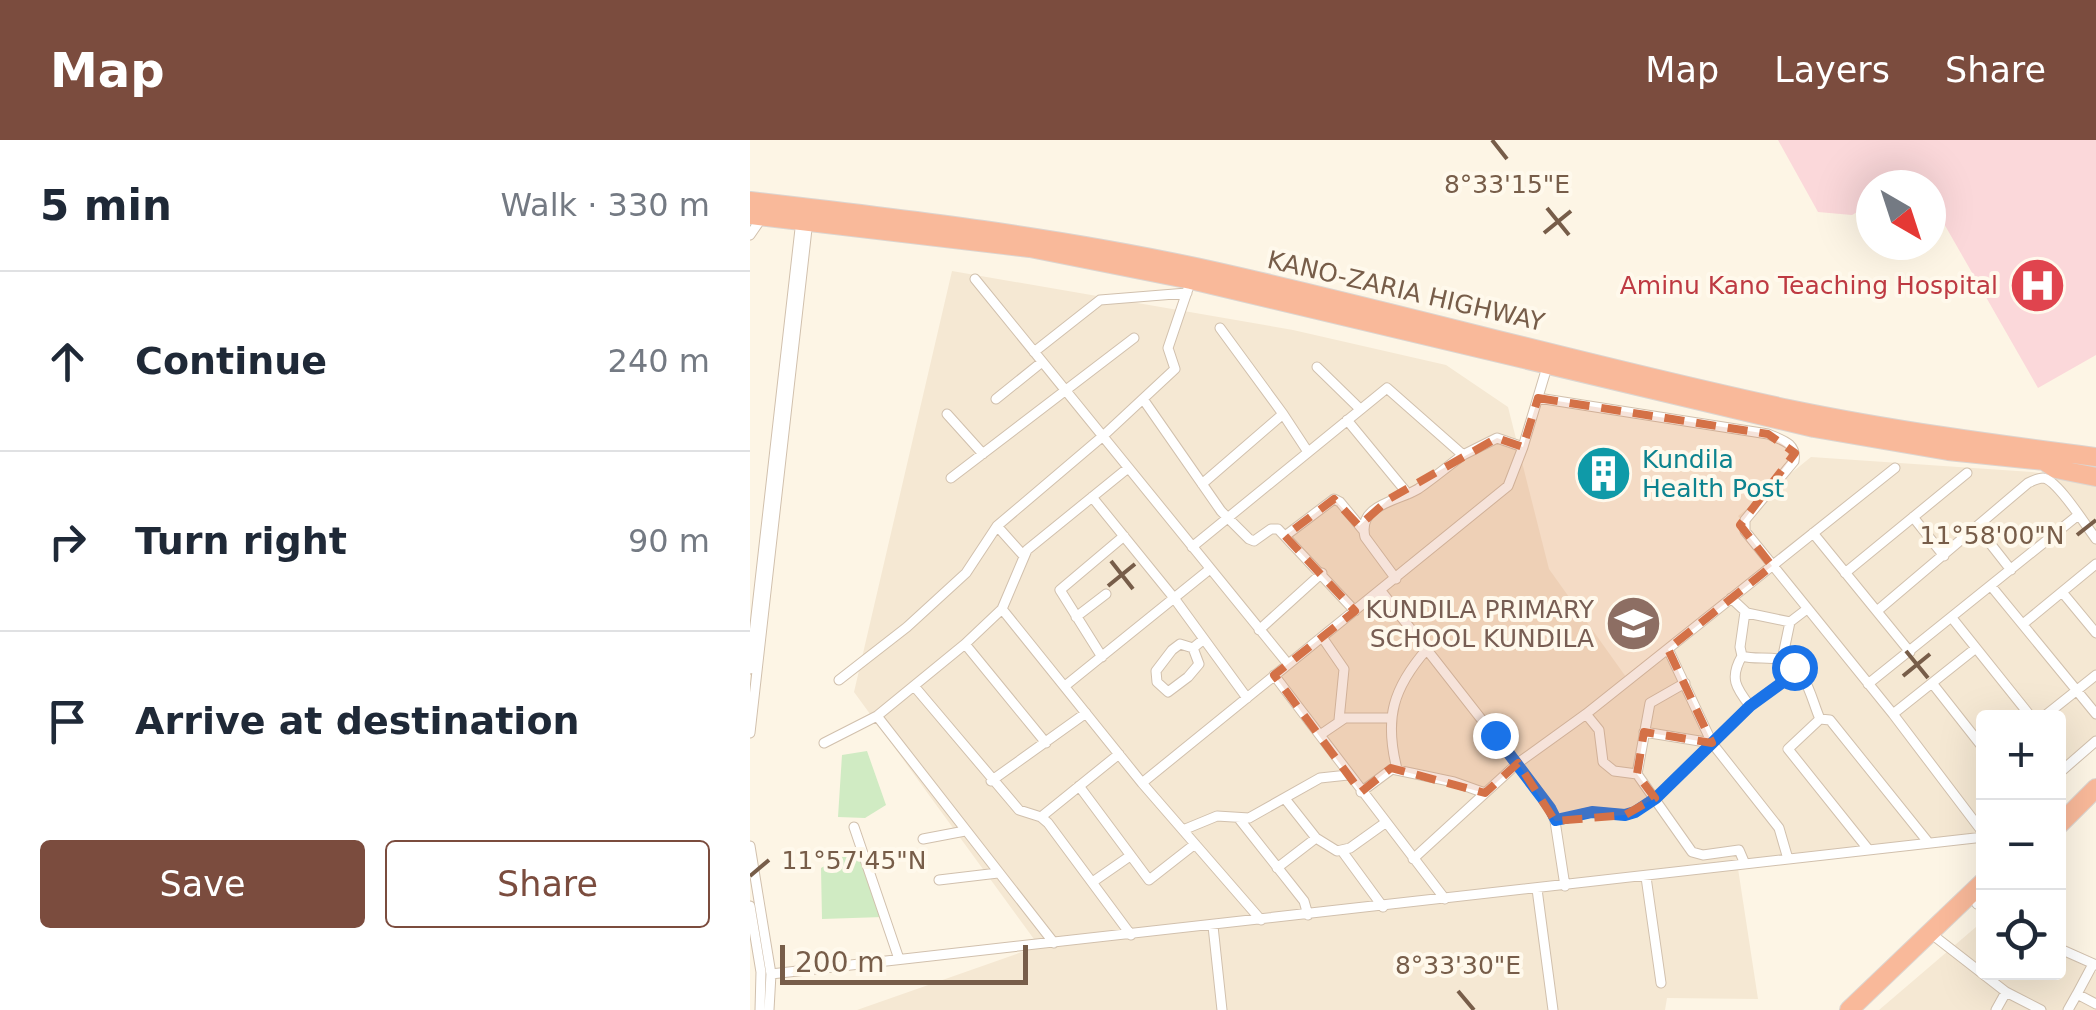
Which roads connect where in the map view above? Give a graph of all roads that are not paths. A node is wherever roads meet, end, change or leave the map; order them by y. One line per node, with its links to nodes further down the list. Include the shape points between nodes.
1 (750, 201): 27 (highway, KANO-ZARIA HIGHWAY, via 968,226 1117,252 1790,409)
2 (757, 216): 3 (highway, KANO-ZARIA HIGHWAY); 4 (street)
3 (805, 220): 6 (highway, KANO-ZARIA HIGHWAY, via 1030,248); 87 (street); 110 (street)
4 (750, 235)
5 (975, 279): 9 (street)
6 (1189, 287): 9 (street, via 1100,300); 12 (highway, KANO-ZARIA HIGHWAY); 16 (street, via 1168,348 1175,368)
7 (1220, 328): 19 (street)
8 (1134, 338): 13 (street)
9 (1034, 352): 10 (street)
10 (1042, 362): 13 (street); 15 (street)
11 (1317, 366): 17 (street)
12 (1547, 366): 14 (street); 27 (highway, KANO-ZARIA HIGHWAY, via 1814,428 1948,451)
13 (1067, 392): 21 (street); 25 (street)
14 (1538, 398): 22 (street); 52 (street, via 1786,442 1794,462 1743,525)
15 (996, 399)
16 (1142, 399): 21 (street); 35 (street)
17 (1360, 409): 20 (street); 26 (street, via 1391,390)
18 (947, 414): 25 (street)
19 (1284, 414): 24 (street); 35 (street)
20 (1347, 420): 24 (street); 36 (street)
21 (1103, 436): 30 (street); 41 (street)
22 (1524, 448): 26 (street, via 1497,438); 57 (street, via 1501,493)
23 (2096, 448): 27 (highway, KANO-ZARIA HIGHWAY, via 2071,445)
24 (1308, 452): 38 (street)
25 (983, 454): 34 (street)
26 (1463, 455): 36 (street)
27 (2051, 456): 28 (highway); 29 (highway); 33 (highway, KANO-ZARIA HIGHWAY, via 2056,469)
28 (2096, 457)
29 (2096, 467)
30 (1128, 468): 37 (street); 48 (street)
31 (1895, 468): 44 (street)
32 (1967, 473): 40 (street)
33 (2096, 477)
34 (951, 478)
35 (1202, 484): 38 (street)
36 (1408, 494): 43 (street, via 1379,506)
37 (1092, 497): 45 (street); 49 (street)
38 (1230, 516): 46 (street, via 1251,541 1274,528); 48 (street)
39 (2077, 516): 42 (street, via 2054,483 2039,478); 47 (street); 54 (street)
40 (1913, 517): 50 (street); 56 (street)
41 (996, 526): 49 (street); 91 (street, via 966,573)
42 (1978, 528): 50 (street); 54 (street)
43 (1363, 530): 46 (street, via 1334,499); 57 (street)
44 (1813, 533): 52 (street); 56 (street)
45 (1124, 536): 62 (street); 69 (street, via 1060,590)
46 (1285, 536): 55 (street)
47 (2096, 539)
48 (1192, 548): 53 (street)
49 (1023, 554): 64 (street)
50 (1944, 556): 68 (street)
51 (2096, 564): 60 (street)
52 (1772, 566): 63 (street); 65 (street)
53 (1210, 569): 62 (street); 73 (street)
54 (2011, 570): 58 (street)
55 (1322, 572): 66 (street); 73 (street)
56 (1845, 572): 68 (street)
57 (1396, 578): 59 (street)
58 (1991, 586): 70 (street); 72 (street)
59 (1381, 591): 66 (street); 80 (street)
60 (2062, 592): 72 (street); 74 (street)
61 (1106, 594): 69 (street)
62 (1174, 598): 76 (street); 83 (street)
63 (1732, 598): 67 (street); 81 (street)
64 (1002, 608): 77 (street); 96 (street)
65 (1806, 608): 71 (street); 94 (street)
66 (1355, 611): 75 (street)
67 (1745, 612): 71 (street); 84 (street)
68 (1877, 612): 82 (street)
69 (1076, 617): 83 (street)
70 (1952, 618): 79 (street); 82 (street)
71 (1790, 622): 85 (street)
72 (2023, 624): 97 (street)
73 (1259, 630): 86 (street)
74 (2096, 634)
75 (1322, 637): 86 (street); 109 (street, via 1344,669)
76 (1204, 639): 78 (street); 98 (street)
77 (965, 644): 95 (street); 116 (street)
78 (1194, 648): 78 (street, via 1180,644 1156,671 1168,692 1199,664)
79 (1976, 648): 93 (street); 100 (street)
80 (1427, 649): 107 (street, via 1396,693); 119 (street)
81 (1668, 649): 92 (street); 103 (street)
82 (1910, 652): 94 (street)
83 (1102, 656): 96 (street)
84 (1742, 656): 85 (street); 99 (street, via 1734,677)
85 (1782, 660): 88 (street)
86 (1288, 664): 90 (street)
87 (750, 669)
88 (1798, 671): 99 (street); 108 (street)
89 (2096, 675): 97 (street)
90 (1274, 676): 98 (street); 112 (street)
91 (839, 680)
92 (1685, 683): 111 (street, via 1650,703); 117 (street)
93 (1932, 683): 104 (street); 113 (street)
94 (1868, 684): 104 (street)
95 (914, 686): 106 (street); 125 (street)
96 (1065, 686): 102 (street)
97 (2076, 690): 101 (street); 105 (street)
98 (1248, 698): 126 (street)
99 (1750, 706): 117 (street)
100 (2026, 710)
101 (2052, 710)
102 (1086, 713): 116 (street); 118 (street)
103 (1586, 714): 119 (street); 122 (street, via 1599,730 1603,762)
104 (1892, 714): 140 (street)
105 (2096, 714)
106 (876, 716): 115 (street); 142 (street)
107 (1392, 718): 109 (street); 121 (street)
108 (1820, 719): 147 (street, via 1830,720); 150 (street, via 1788,749)
109 (1339, 720): 112 (street)
110 (750, 732)
111 (1644, 732): 117 (street); 122 (street)
112 (1320, 735): 124 (street)
113 (1976, 740)
114 (2096, 742): 120 (street)
115 (824, 743)
116 (1046, 743): 125 (street)
117 (1712, 744): 131 (street); 154 (street, via 1779,828)
118 (1119, 754): 126 (street); 127 (street)
119 (1518, 763): 130 (street); 138 (street)
120 (2066, 767)
121 (1396, 769): 129 (street); 130 (street)
122 (1637, 774): 131 (street)
123 (2096, 774): 134 (highway)
124 (1348, 775): 129 (street); 132 (street, via 1320,778)
125 (991, 781): 135 (street, via 1018,810)
126 (1142, 783): 143 (street)
127 (1079, 786): 135 (street); 152 (street)
128 (2096, 788): 133 (highway)
129 (1362, 792): 139 (street)
130 (1485, 793): 153 (street)
131 (1656, 798): 138 (street, via 1625,815 1592,812); 155 (street, via 1692,852 1739,850)
132 (1286, 800): 137 (street); 145 (street)
133 (2088, 800): 136 (highway)
134 (2066, 802)
135 (1042, 816): 160 (street)
136 (2066, 819)
137 (1240, 820): 143 (street, via 1217,816); 156 (street)
138 (1556, 820): 161 (street)
139 (1386, 823): 151 (street); 153 (street)
140 (1976, 825)
141 (854, 828): 175 (street)
142 (965, 830): 146 (street); 157 (street)
143 (1183, 830): 148 (street)
144 (1976, 837): 147 (street)
145 (1316, 838): 151 (street); 156 (street)
146 (923, 839)
147 (1928, 842): 150 (street)
148 (1195, 844): 152 (street, via 1150,880); 169 (street)
149 (750, 846): 178 (street)
150 (1868, 849): 154 (street)
151 (1342, 851): 166 (street)
152 (1130, 856): 160 (street)
153 (1414, 859): 164 (street)
154 (1788, 859): 155 (street)
155 (1745, 864): 158 (street)
156 (1277, 868): 168 (street)
157 (998, 872): 159 (street); 173 (street)
158 (1646, 876): 161 (street); 179 (street)
159 (940, 880)
160 (1094, 881): 171 (street)
161 (1565, 886): 162 (street)
162 (1536, 889): 164 (street); 187 (street)
163 (1976, 890): 172 (highway)
164 (1445, 900): 166 (street)
165 (750, 906): 178 (street)
166 (1383, 906): 168 (street)
167 (1976, 907): 172 (highway)
168 (1308, 915): 169 (street)
169 (1261, 920): 170 (street)
170 (1213, 926): 171 (street); 186 (street)
171 (1131, 935): 173 (street)
172 (1934, 936): 180 (street); 188 (highway); 189 (highway)
173 (1054, 943): 175 (street)
174 (2066, 951): 177 (street)
175 (899, 960): 178 (street)
176 (750, 964): 178 (street)
177 (2095, 964): 181 (street)
178 (766, 973): 184 (street); 185 (street)
179 (1661, 982)
180 (2006, 992): 183 (street); 190 (street)
181 (2076, 994): 182 (street); 191 (street)
182 (2096, 1004)
183 (2038, 1009)
184 (760, 1010)
185 (769, 1010)
186 (1222, 1010)
187 (1553, 1010)
188 (1848, 1010)
189 (1865, 1010)
190 (1996, 1010)
191 (2068, 1010)

